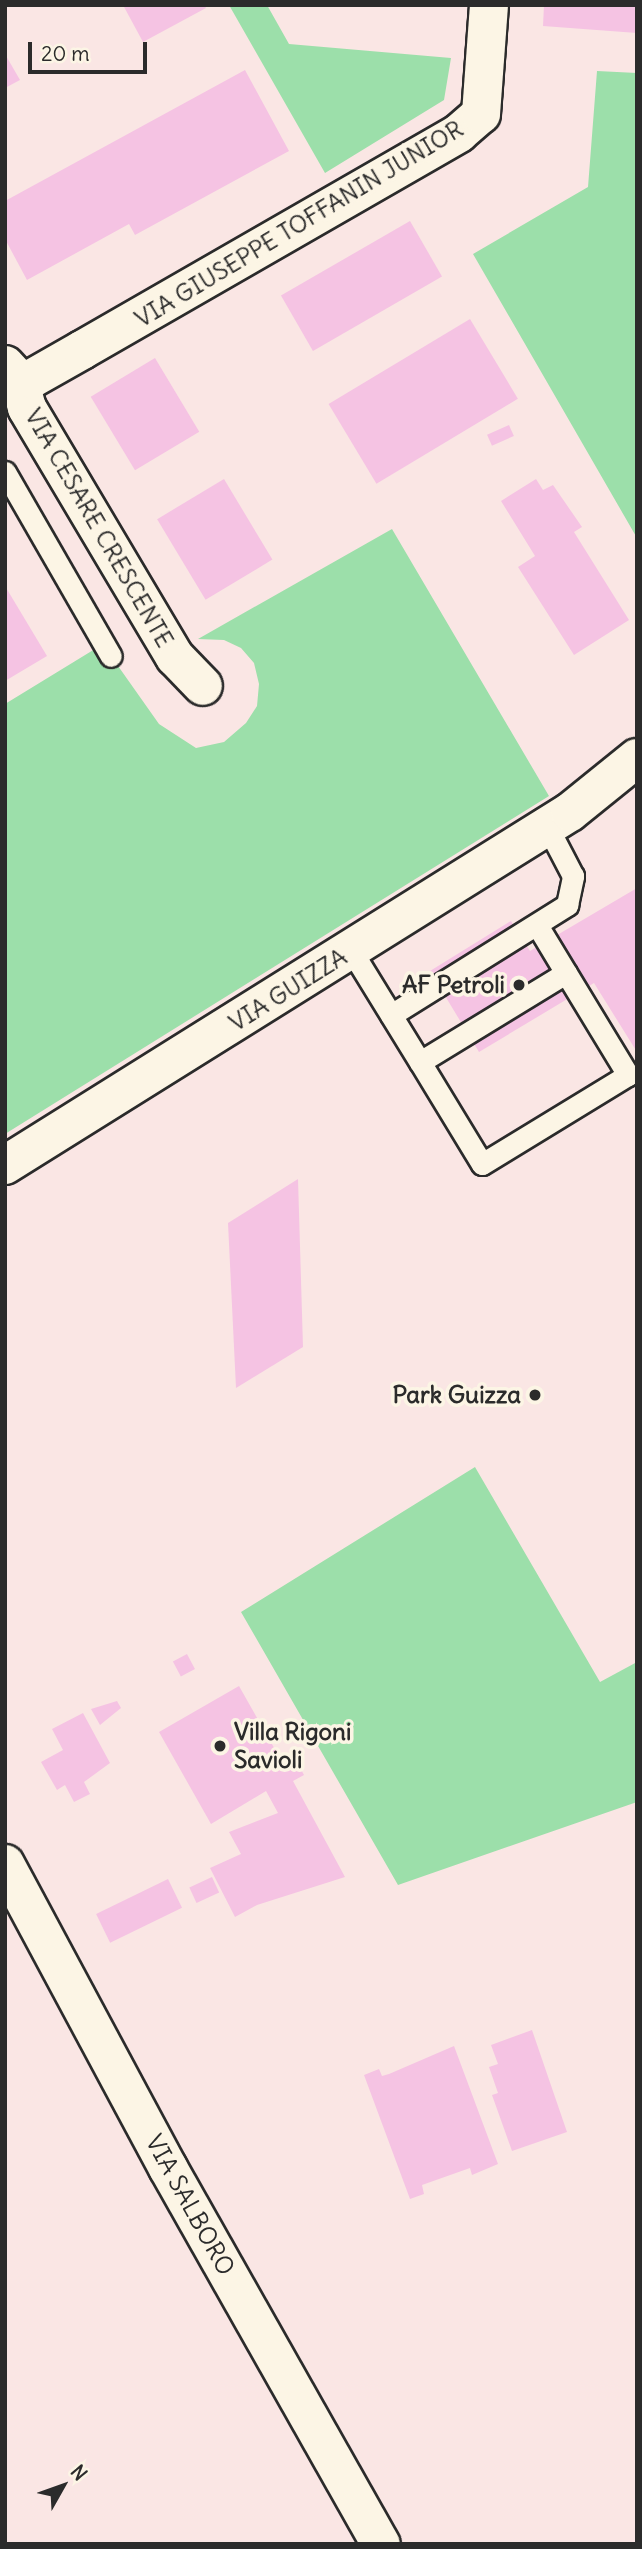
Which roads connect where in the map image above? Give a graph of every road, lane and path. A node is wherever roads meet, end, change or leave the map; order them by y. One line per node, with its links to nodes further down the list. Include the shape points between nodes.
1 (489, 5): 2 (street, VIA GIUSEPPE TOFFANIN JUNIOR, via 481,114 459,133 82,351 31,379)
2 (10, 380): 5 (street, VIA CESARE CRESCENTE, via 175,657)
3 (5, 472): 4 (lane)
4 (111, 656)
5 (203, 686)
6 (637, 758): 8 (street, VIA GUIZZA)
7 (637, 785): 8 (street, VIA GUIZZA)
8 (559, 819): 9 (lane, via 573,876 567,905); 10 (street, VIA GUIZZA)
9 (537, 925): 11 (lane); 12 (lane)
10 (351, 950): 12 (lane); 14 (street, VIA GUIZZA)
11 (566, 973): 13 (lane); 13 (lane, via 628,1075 617,1082 482,1164)
12 (391, 1015): 13 (lane)
13 (420, 1062)
14 (5, 1165)
15 (5, 1864): 16 (street, VIA SALBORO, via 168,2168)
16 (381, 2544)

